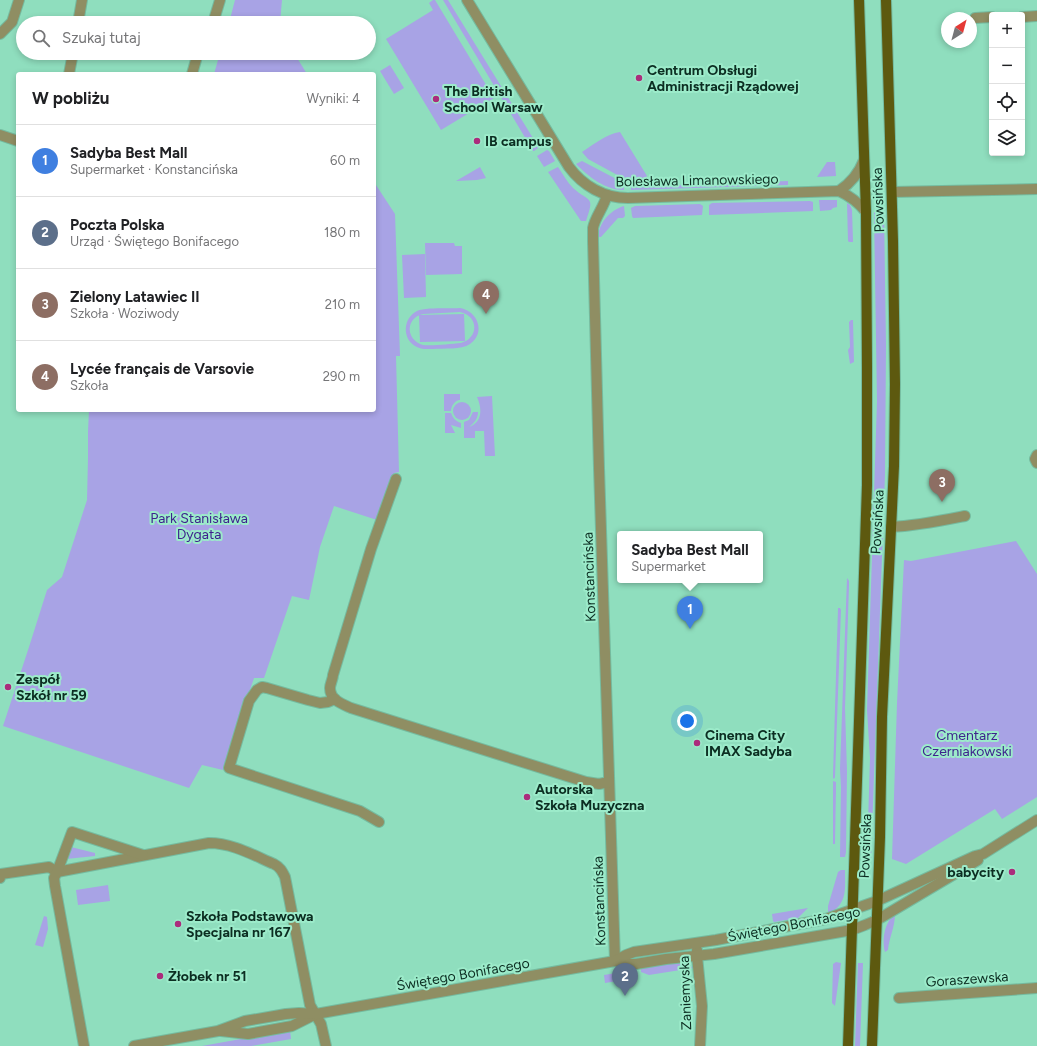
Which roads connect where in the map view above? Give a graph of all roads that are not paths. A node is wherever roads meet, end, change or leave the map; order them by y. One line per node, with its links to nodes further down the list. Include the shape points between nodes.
1 (20, 0): 13 (street, via 12,22)
2 (82, 0): 7 (street)
3 (220, 0): 8 (street)
4 (467, 0): 24 (street, Bolesława Limanowskiego, via 574,175)
5 (859, 0): 20 (main road, Powsińska)
6 (886, 0): 23 (main road, Powsińska)
7 (79, 16)
8 (215, 16)
9 (1037, 16): 11 (street)
10 (989, 17): 12 (street)
11 (1025, 17)
12 (977, 18)
13 (0, 34)
14 (72, 60): 16 (street)
15 (196, 60): 17 (street)
16 (69, 72)
17 (193, 72)
18 (0, 135): 19 (street)
19 (16, 140)
20 (864, 160): 22 (street, via 852,181); 25 (main road, Powsińska)
21 (1037, 189): 23 (street)
22 (839, 191): 24 (street, Bolesława Limanowskiego, via 628,198); 25 (street, via 854,200)
23 (892, 192): 30 (main road, Powsińska, via 894,466)
24 (607, 196): 32 (street, Konstancińska, via 593,229 593,241)
25 (866, 212): 40 (main road, Powsińska, via 867,485)
26 (1037, 455): 27 (street)
27 (1037, 463)
28 (396, 479): 31 (street, via 371,549 330,689)
29 (965, 516): 30 (street)
30 (891, 527): 39 (main road, Powsińska)
31 (334, 699): 32 (street, via 351,708 586,782); 34 (street, via 320,703 267,688 257,690 249,701 229,768 360,811)
32 (609, 782): 45 (street, Konstancińska)
33 (1037, 820): 35 (street, Świętego Bonifacego)
34 (379, 822)
35 (983, 854): 39 (street, Świętego Bonifacego); 41 (street, Świętego Bonifacego, via 978,860)
36 (144, 856): 37 (street); 37 (street, via 72,832); 48 (street, via 219,843 280,867 285,877 310,1005)
37 (57, 872): 38 (street, via 49,867 1,874); 49 (street, via 54,878 55,886)
38 (0, 878)
39 (877, 901): 40 (street, Świętego Bonifacego); 41 (main road, Powsińska)
40 (852, 910): 42 (main road, Powsińska); 43 (street, Świętego Bonifacego, via 826,919)
41 (877, 920): 42 (street, Świętego Bonifacego); 54 (main road, Powsińska)
42 (852, 930): 44 (street, Świętego Bonifacego); 53 (main road, Powsińska)
43 (703, 942): 44 (street, Zaniemyska); 45 (street, Świętego Bonifacego, via 634,952)
44 (696, 956): 45 (street, Świętego Bonifacego, via 636,964); 52 (street, Zaniemyska, via 702,1006)
45 (615, 961): 48 (street, Świętego Bonifacego)
46 (1037, 988): 47 (street, Goraszewska)
47 (899, 998)
48 (316, 1014): 50 (street, Świętego Bonifacego, via 286,1014 245,1021 218,1031); 51 (street)
49 (84, 1046)
50 (134, 1046)
51 (326, 1046)
52 (700, 1046)
53 (848, 1046)
54 (872, 1046)

